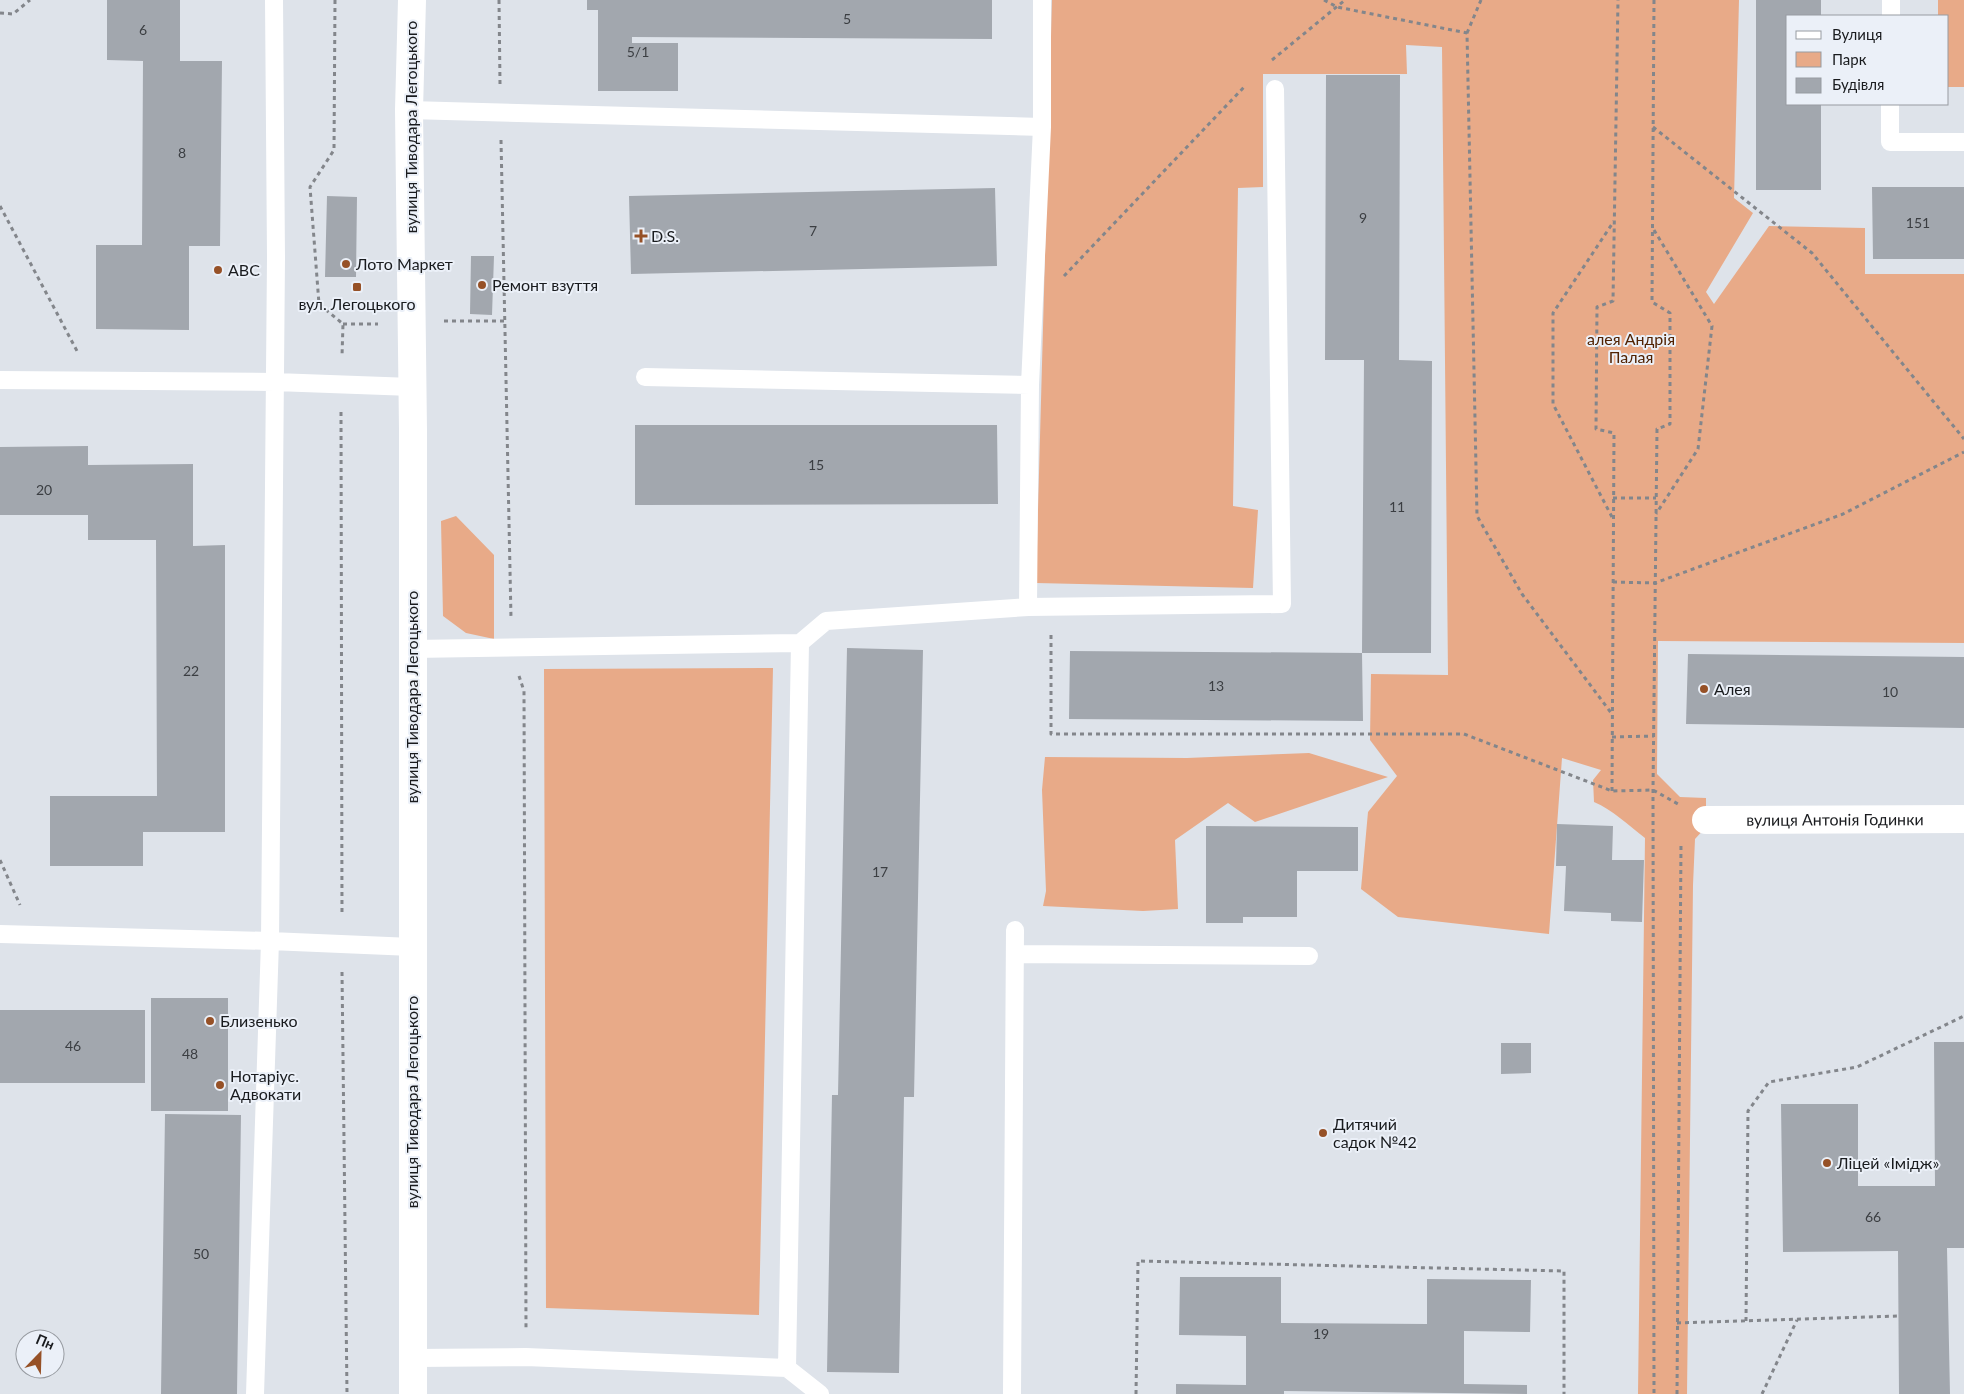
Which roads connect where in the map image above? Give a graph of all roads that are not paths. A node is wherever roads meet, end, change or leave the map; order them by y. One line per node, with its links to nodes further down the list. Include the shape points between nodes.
1 (274, 0): 13 (lane)
2 (412, 0): 8 (street, вулиця Тиводара Легоцького)
3 (1042, 0): 9 (lane)
4 (1891, 0): 5 (lane)
5 (1891, 15)
6 (1275, 89): 16 (lane, via 1282,604)
7 (1890, 105): 10 (lane, via 1890,142)
8 (409, 110): 9 (lane); 15 (street, вулиця Тиводара Легоцького)
9 (1042, 127): 14 (lane)
10 (1964, 142)
11 (645, 377): 14 (lane)
12 (0, 380): 13 (lane)
13 (275, 382): 15 (lane); 23 (lane)
14 (1030, 385): 16 (lane)
15 (412, 387): 18 (street, вулиця Тиводара Легоцького)
16 (1028, 607): 17 (lane, via 826,621)
17 (800, 643): 18 (lane); 28 (lane)
18 (412, 649): 24 (street, вулиця Тиводара Легоцького)
19 (1964, 819): 20 (street, вулиця Антонія Годинки)
20 (1706, 820)
21 (1015, 930): 25 (lane)
22 (0, 934): 23 (lane)
23 (270, 940): 24 (lane); 29 (lane)
24 (412, 947): 27 (street, вулиця Тиводара Легоцького)
25 (1016, 954): 26 (lane); 32 (lane)
26 (1309, 956)
27 (413, 1358): 28 (lane, via 526,1357); 30 (street, вулиця Тиводара Легоцького)
28 (787, 1368): 31 (lane)
29 (255, 1394)
30 (413, 1394)
31 (820, 1394)
32 (1012, 1394)

